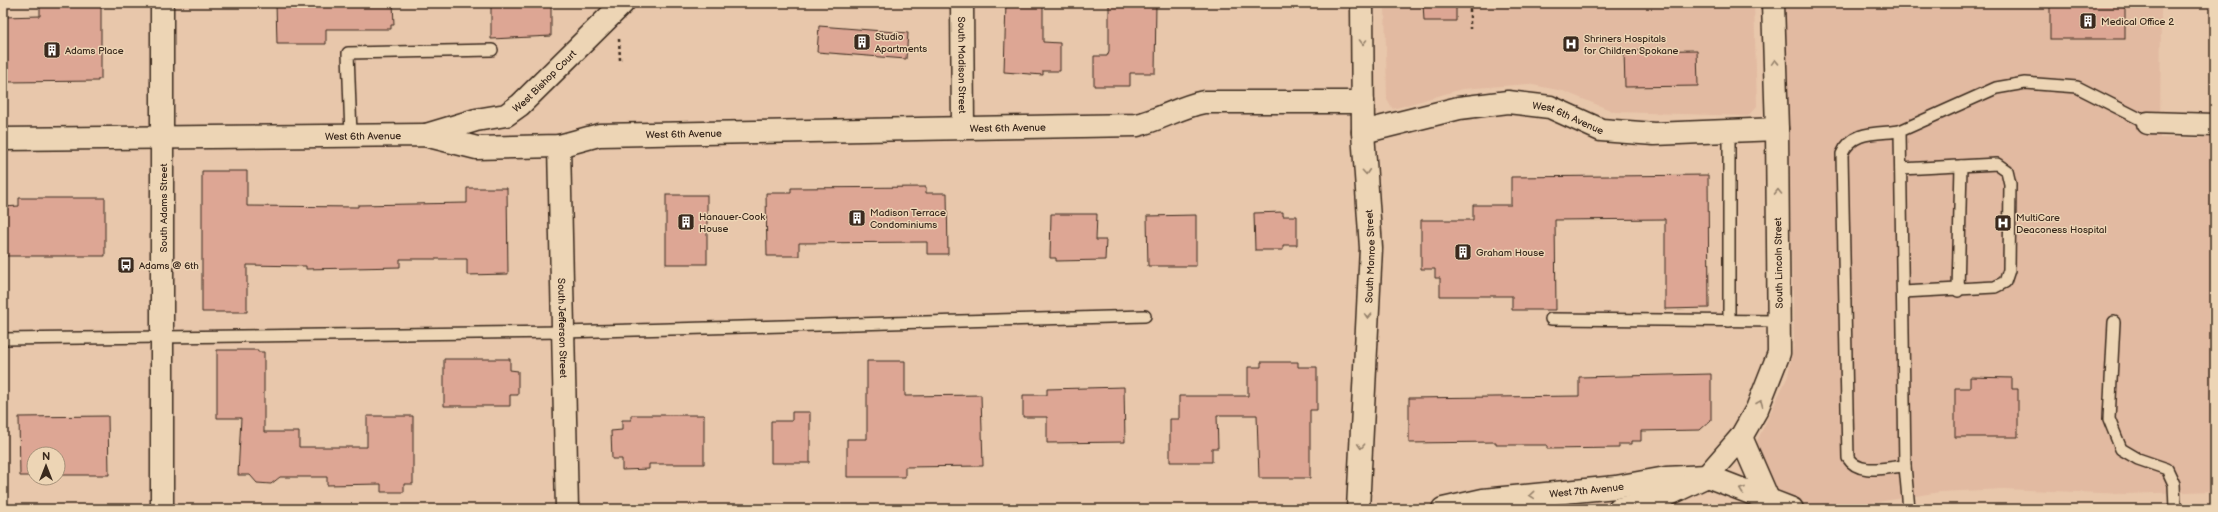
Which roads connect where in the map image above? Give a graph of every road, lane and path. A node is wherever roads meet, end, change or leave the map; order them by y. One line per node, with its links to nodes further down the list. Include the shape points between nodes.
1 (162, 3): 20 (street, South Adams Street)
2 (624, 3): 19 (street, West Bishop Court, via 520,105 506,115 476,120)
3 (962, 3): 14 (street, South Madison Street)
4 (1362, 3): 11 (street, South Monroe Street, one-way to 11)
5 (1470, 3): 7 (path)
6 (1773, 3): 15 (street, South Lincoln Street, one-way to 6)
7 (1470, 29)
8 (619, 35): 10 (path)
9 (492, 50): 21 (lane, via 348,53)
10 (620, 60)
11 (1363, 102): 14 (street, West 6th Avenue, via 1204,102 1184,106 1154,121 1137,125); 18 (street, South Monroe Street)
12 (2148, 123): 13 (street); 17 (lane, via 2077,87 2025,83 1996,88)
13 (2215, 125)
14 (963, 127): 23 (street, West 6th Avenue, via 599,136)
15 (1777, 129): 16 (street, West 6th Avenue); 31 (street, South Lincoln Street, one-way to 15)
16 (1729, 131): 18 (street, West 6th Avenue, via 1654,134 1601,130 1550,107 1508,102 1459,108); 30 (lane)
17 (1900, 131): 25 (lane); 37 (lane, via 1856,137 1846,144 1842,154 1848,458 1852,464 1863,469)
18 (1363, 132): 42 (street, South Monroe Street, one-way to 42, via 1371,248)
19 (425, 135): 21 (street, West 6th Avenue); 23 (street, West 6th Avenue, via 477,148)
20 (163, 136): 21 (street, West 6th Avenue); 22 (street, West 6th Avenue); 34 (street, South Adams Street)
21 (350, 136)
22 (3, 139)
23 (558, 146): 33 (street, South Jefferson Street)
24 (1961, 166): 25 (lane); 26 (lane); 26 (lane, via 1997,164 2008,171 2009,270 2005,282 1995,287)
25 (1901, 169): 27 (lane)
26 (1958, 291): 27 (lane)
27 (1904, 292): 37 (lane)
28 (1145, 316): 33 (lane)
29 (1551, 319): 30 (lane)
30 (1729, 321): 31 (lane)
31 (1779, 321): 36 (street, South Lincoln Street, one-way to 31, via 1758,409 1779,353)
32 (2114, 322): 47 (lane, via 2109,420 2121,449 2138,459 2167,469 2174,484)
33 (563, 332): 34 (lane); 41 (street, South Jefferson Street)
34 (163, 337): 35 (lane); 40 (street, South Adams Street)
35 (3, 339)
36 (1741, 437): 38 (street); 39 (street)
37 (1905, 466): 46 (lane)
38 (1707, 476): 39 (street, West 7th Avenue, one-way to 38); 43 (street, West 7th Avenue, one-way to 43, via 1666,478 1616,488 1483,500); 44 (street, via 1659,499)
39 (1767, 504): 45 (street, West 7th Avenue)
40 (162, 509)
41 (568, 509)
42 (1358, 509)
43 (1443, 509)
44 (1619, 509)
45 (1792, 509)
46 (1909, 509)
47 (2175, 509)

